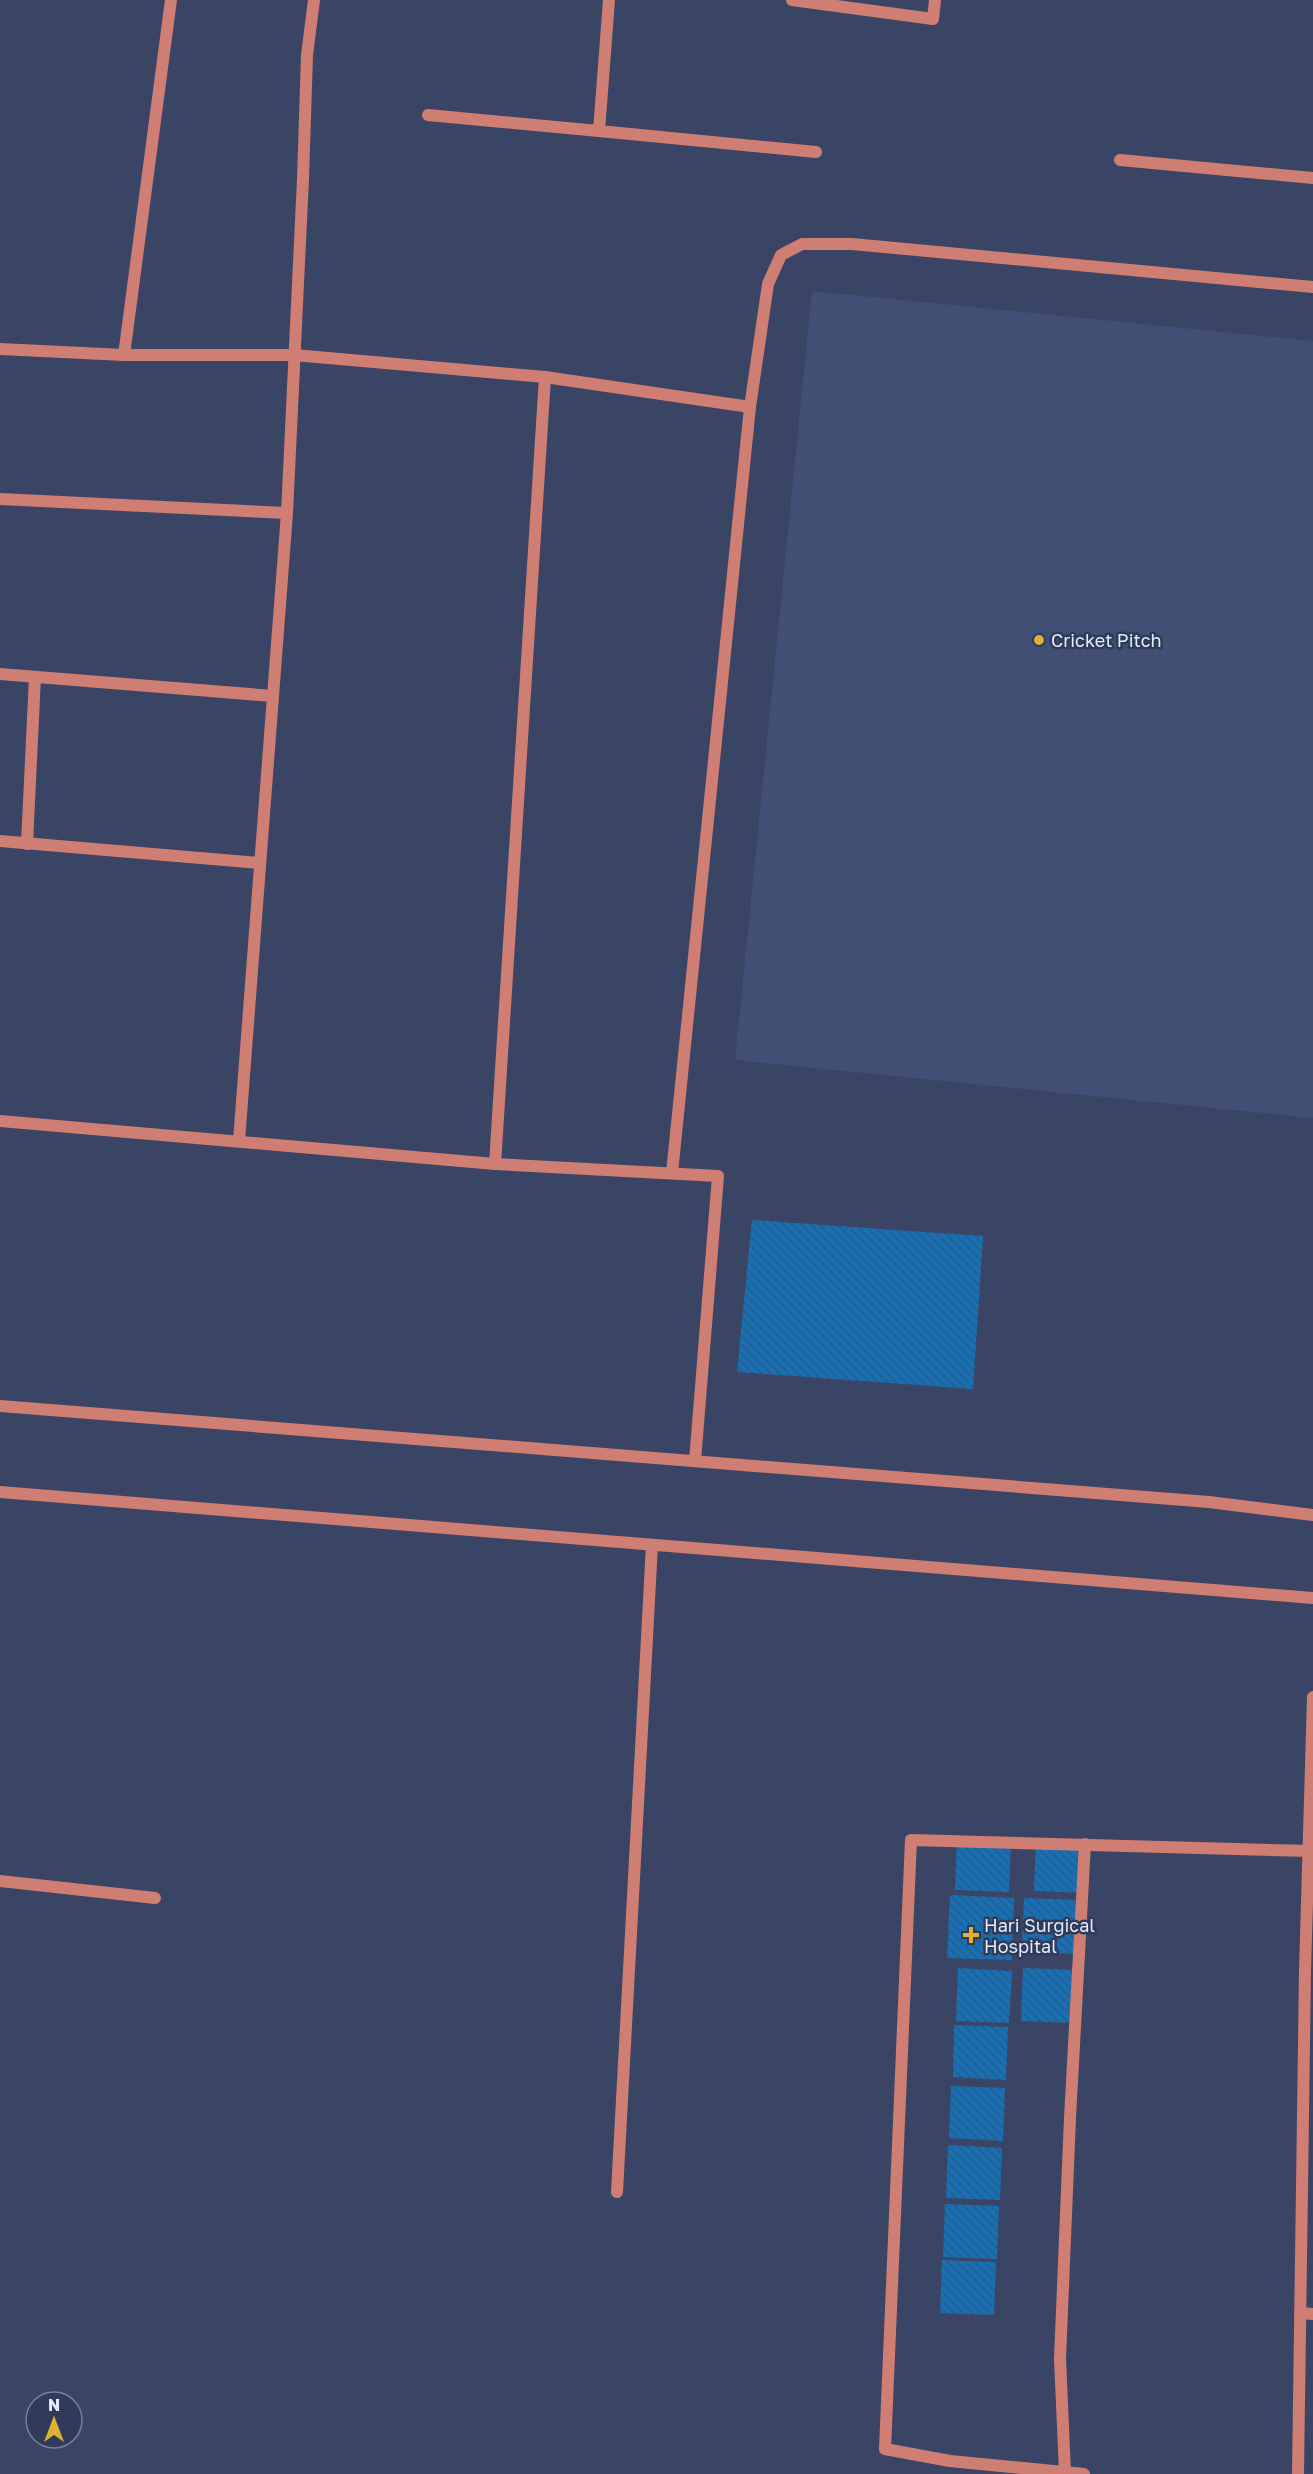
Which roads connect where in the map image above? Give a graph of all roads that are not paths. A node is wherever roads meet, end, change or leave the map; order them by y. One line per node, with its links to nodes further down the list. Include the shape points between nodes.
1 (171, 0): 13 (street)
2 (314, 0): 14 (street, via 307,56)
3 (609, 0): 7 (street)
4 (792, 0): 5 (street, via 933,19)
5 (935, 0)
6 (428, 115): 7 (street)
7 (599, 131): 8 (street)
8 (816, 152)
9 (1120, 159): 10 (street)
10 (1313, 178)
11 (1313, 287): 16 (street, via 852,244 802,244 781,255 768,284)
12 (0, 349): 13 (street)
13 (124, 355): 14 (street)
14 (294, 355): 15 (street); 18 (street)
15 (545, 377): 16 (street); 27 (street)
16 (750, 407): 28 (street)
17 (0, 499): 18 (street)
18 (287, 513): 21 (street)
19 (0, 674): 20 (street)
20 (35, 677): 21 (street); 23 (street)
21 (273, 696): 24 (street)
22 (0, 841): 23 (street)
23 (27, 844): 24 (street)
24 (260, 863): 26 (street)
25 (0, 1121): 26 (street)
26 (239, 1142): 27 (street)
27 (495, 1164): 28 (street)
28 (672, 1173): 30 (street, via 718,1176)
29 (0, 1406): 30 (street)
30 (695, 1461): 32 (street, via 1197,1501)
31 (0, 1492): 33 (street)
32 (1313, 1515)
33 (652, 1545): 34 (street); 41 (street)
34 (1313, 1598)
35 (1313, 1697): 37 (street)
36 (1085, 1844): 37 (street); 43 (street, via 1060,2359); 43 (street, via 911,1840 885,2449 950,2461)
37 (1309, 1851): 40 (street)
38 (0, 1881): 39 (street)
39 (155, 1898)
40 (1309, 2042): 42 (street)
41 (617, 2192)
42 (1307, 2314): 45 (street)
43 (1065, 2472): 44 (street)
44 (1084, 2474)
45 (1298, 2474)

